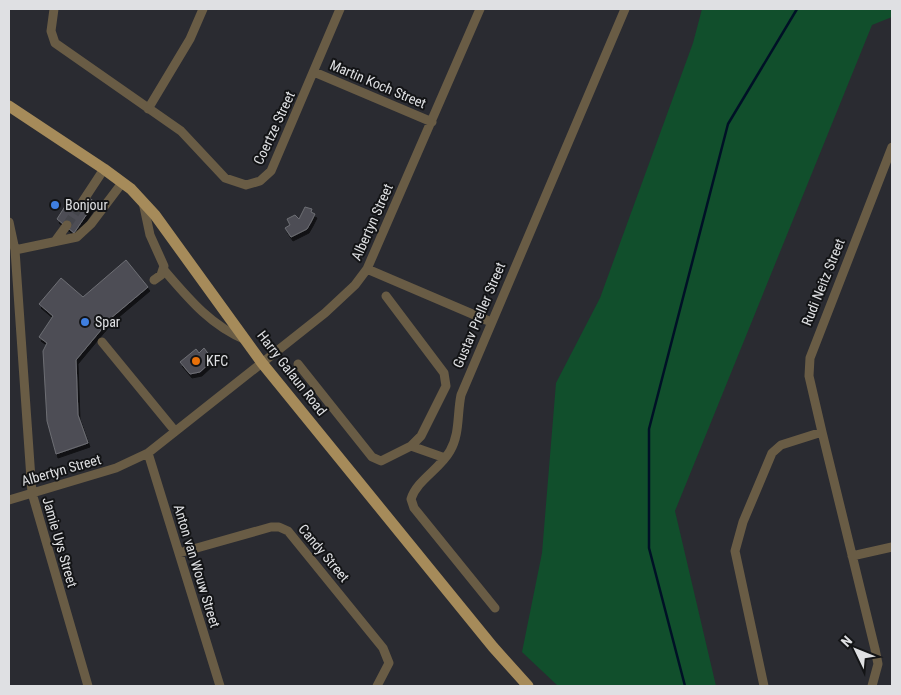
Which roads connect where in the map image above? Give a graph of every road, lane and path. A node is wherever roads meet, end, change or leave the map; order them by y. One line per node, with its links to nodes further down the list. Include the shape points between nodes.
1 (54, 9): 8 (street, Coertze Street, via 51,32 55,43)
2 (203, 9): 8 (street, via 190,39)
3 (340, 9): 6 (street, Coertze Street)
4 (480, 9): 9 (street, Albertyn Street)
5 (625, 9): 23 (street, Gustav Preller Street)
6 (314, 72): 8 (street, Coertze Street, via 271,171 253,183 241,184 225,178 181,131); 9 (street, Martin Koch Street)
7 (9, 106): 11 (main road, Harry Galaun Road)
8 (148, 109)
9 (432, 122): 19 (street, Albertyn Street)
10 (892, 147): 29 (street, Rudi Neitz Street, via 810,358 809,376)
11 (104, 169): 12 (main road, Harry Galaun Road); 14 (street)
12 (122, 183): 13 (main road, Harry Galaun Road); 17 (street, via 83,232 71,240)
13 (144, 202): 20 (street, via 150,235 163,260); 24 (main road, Harry Galaun Road)
14 (79, 207)
15 (9, 222): 18 (street, Jamie Uys Street)
16 (67, 225): 17 (street)
17 (56, 240): 18 (street)
18 (15, 250): 33 (street, Jamie Uys Street)
19 (367, 269): 23 (street); 26 (street, Albertyn Street, via 340,301)
20 (164, 270): 21 (street); 24 (street, via 190,301 215,323)
21 (154, 280)
22 (386, 296): 30 (street, via 446,380 425,430)
23 (491, 322): 32 (street, Gustav Preller Street, via 461,395 456,436)
24 (246, 340): 26 (main road, Harry Galaun Road)
25 (102, 342): 28 (street)
26 (262, 363): 28 (street, Albertyn Street); 42 (main road, Harry Galaun Road)
27 (298, 364): 30 (street, via 372,458 381,461)
28 (175, 431): 31 (street, Albertyn Street)
29 (822, 432): 37 (street, Rudi Neitz Street); 43 (street, via 781,445 772,453 737,538 736,561)
30 (411, 446): 32 (street)
31 (148, 453): 33 (street, Albertyn Street, via 116,468); 36 (street, Anton van Wouw Street)
32 (445, 458): 38 (street, Gustav Preller Street, via 415,489 411,504)
33 (32, 493): 34 (street, Albertyn Street); 39 (street, Jamie Uys Street)
34 (9, 500)
35 (892, 547): 37 (street)
36 (179, 553): 40 (street, Anton van Wouw Street); 41 (street, Candy Street, via 271,527 279,526 288,531 383,648 389,663)
37 (852, 556): 44 (street, Rudi Neitz Street, via 878,664)
38 (495, 608)
39 (88, 686)
40 (220, 686)
41 (377, 686)
42 (528, 686)
43 (764, 686)
44 (872, 686)

